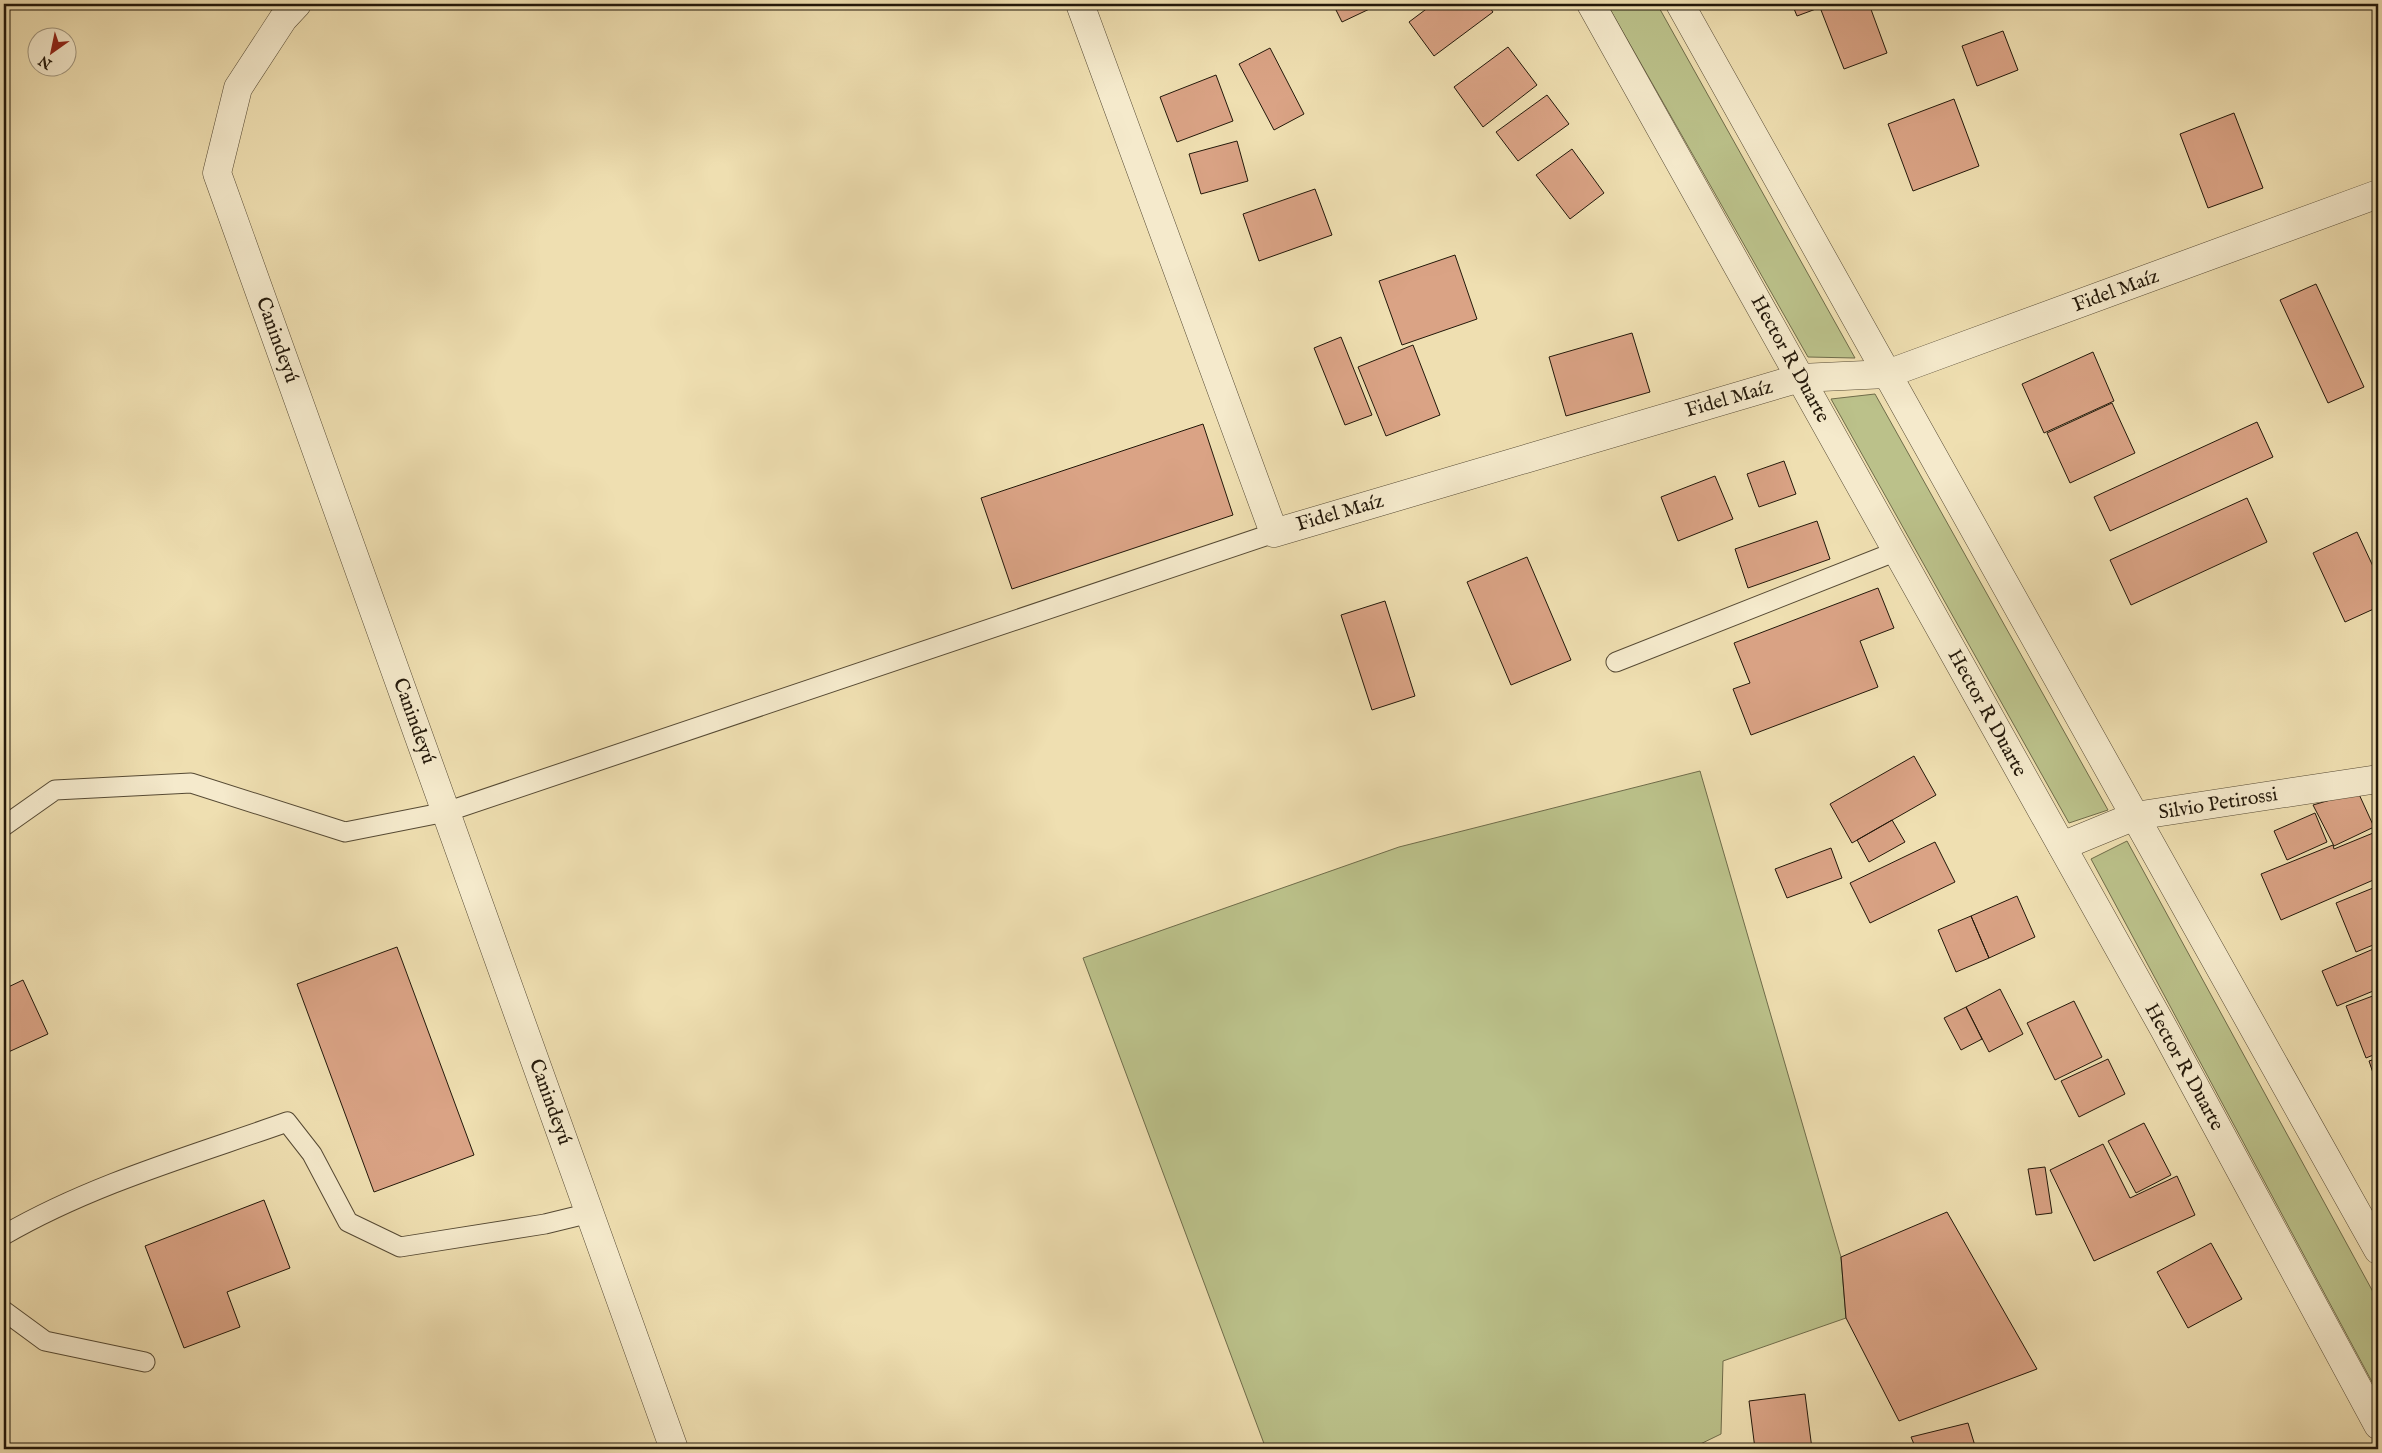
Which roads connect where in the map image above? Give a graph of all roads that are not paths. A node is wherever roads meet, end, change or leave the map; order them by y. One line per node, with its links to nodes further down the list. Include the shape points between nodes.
1 (297, 4): 12 (street, Canindeyú, via 282,18 238,88 218,174)
2 (1080, 4): 8 (street)
3 (1591, 4): 7 (street, Hector R Duarte)
4 (1680, 4): 6 (street)
5 (2378, 194): 6 (street, Fidel Maíz)
6 (1887, 374): 7 (street, Fidel Maíz); 13 (street)
7 (1800, 378): 8 (street, Fidel Maíz); 9 (street, Hector R Duarte)
8 (1274, 533): 12 (lane)
9 (1897, 551): 10 (lane); 15 (street, Hector R Duarte)
10 (1616, 662)
11 (2378, 779): 13 (street, Silvio Petirossi)
12 (446, 812): 14 (lane, via 346,832 191,783 55,790); 16 (street, Canindeyú)
13 (2135, 816): 15 (street, Silvio Petirossi); 18 (street)
14 (4, 826)
15 (2062, 846): 21 (street, Hector R Duarte)
16 (590, 1213): 17 (lane, via 545,1224 400,1247 348,1222 312,1154 287,1122 107,1185); 22 (street, Canindeyú)
17 (4, 1235)
18 (2378, 1250)
19 (4, 1311): 20 (lane, via 45,1342)
20 (145, 1362)
21 (2378, 1425)
22 (674, 1449)

